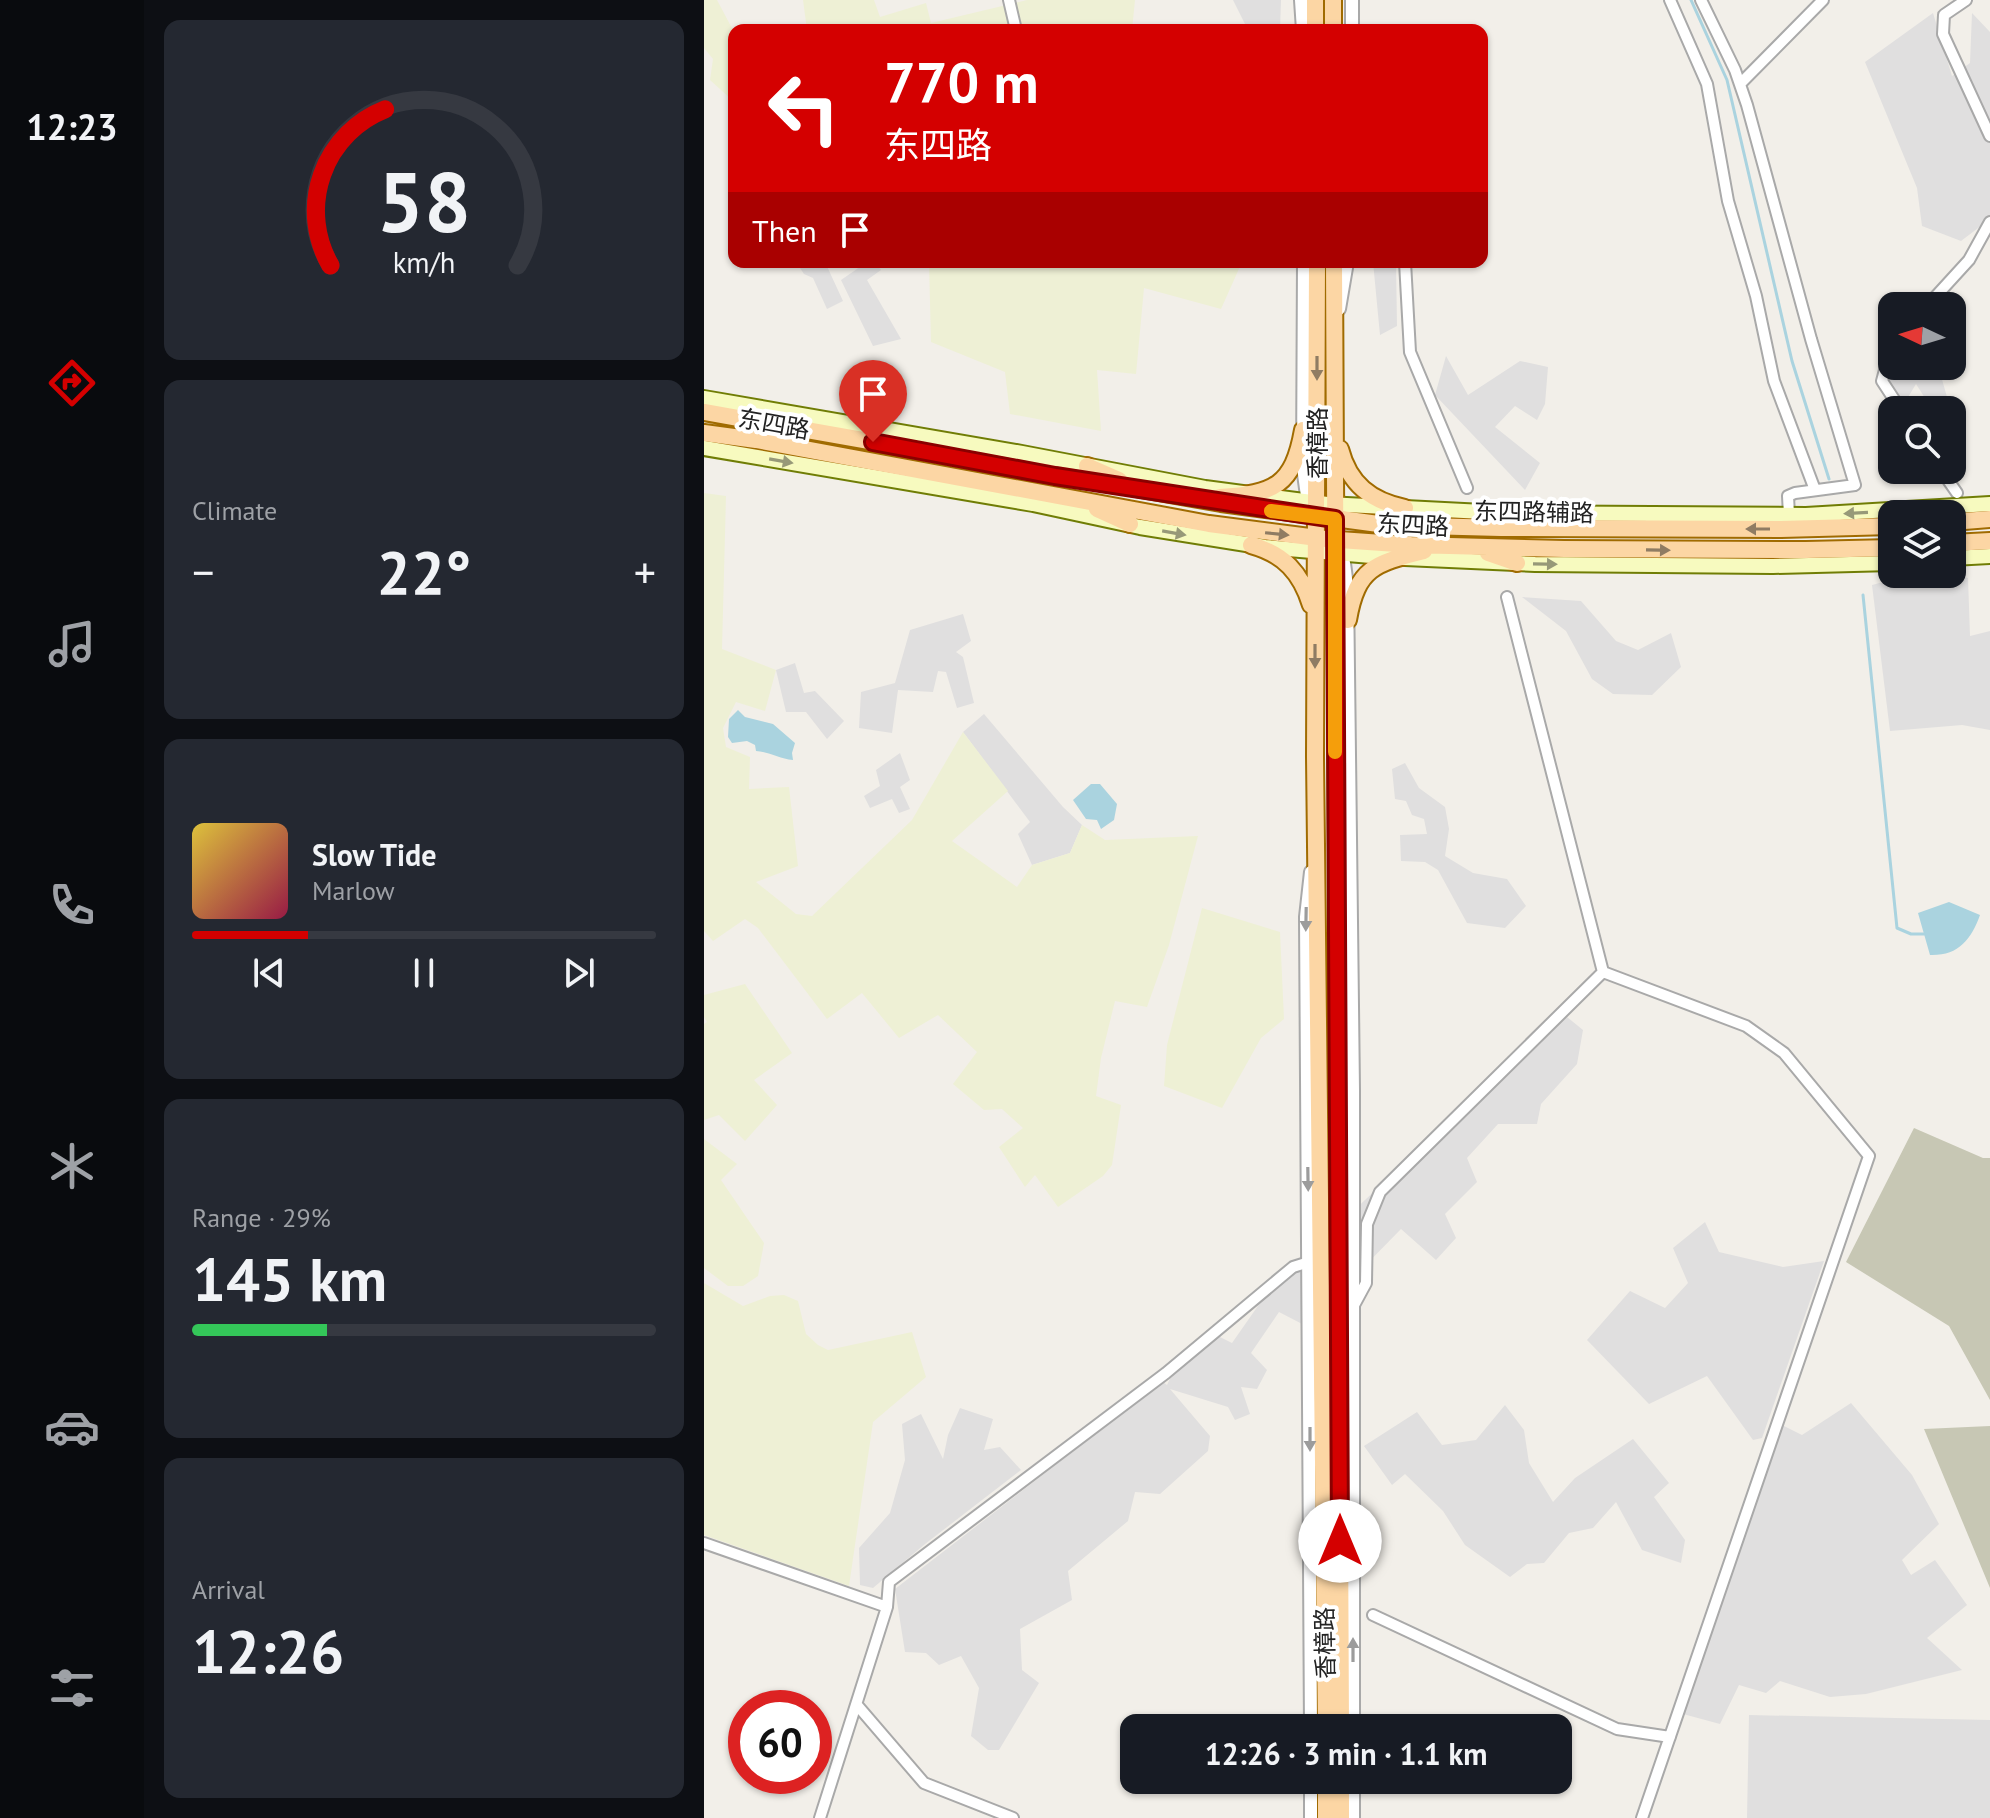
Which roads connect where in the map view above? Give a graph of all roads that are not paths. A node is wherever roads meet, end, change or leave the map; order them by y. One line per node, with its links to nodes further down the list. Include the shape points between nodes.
1 (1009, 0): 10 (street)
2 (1301, 0): 11 (street)
3 (1315, 0): 12 (main road)
4 (1333, 0): 13 (main road)
5 (1352, 0): 14 (street)
6 (1670, 0): 35 (street, via 1707,84 1728,201 1774,381)
7 (1701, 0): 15 (street)
8 (1823, 0): 15 (street)
9 (1966, 0): 16 (street, via 1944,15 1943,34)
10 (1015, 24)
11 (1303, 24)
12 (1315, 24)
13 (1333, 24)
14 (1352, 24)
15 (1740, 84): 35 (street, via 1855,485)
16 (1990, 136)
17 (1990, 222): 23 (street, via 1969,260)
18 (1304, 268): 28 (street)
19 (1317, 268): 42 (main road, 香樟路, one-way to 42)
20 (1334, 268): 24 (main road, 香樟路)
21 (1347, 268): 24 (street, 香樟路)
22 (1405, 268): 33 (street, via 1410,352)
23 (1940, 292)
24 (1336, 320): 27 (main road, 香樟路)
25 (704, 398): 31 (main road)
26 (704, 412): 34 (main road, 东四路)
27 (1336, 429): 41 (main road, via 1352,479 1377,500); 44 (main road, 香樟路)
28 (1303, 430): 37 (main road, via 1284,479); 42 (street, via 1303,467)
29 (704, 433): 39 (main road, 东四路)
30 (704, 448): 48 (main road, one-way to 48)
31 (1087, 466): 34 (main road); 37 (main road)
32 (1951, 484): 36 (street)
33 (1467, 488)
34 (1138, 489): 38 (main road, 东四路)
35 (1815, 490): 45 (street, via 1788,496)
36 (1957, 493)
37 (1249, 495): 38 (main road); 42 (main road)
38 (1189, 498): 42 (main road, 东四路)
39 (1078, 500): 48 (main road); 52 (main road, 东四路, one-way to 52)
40 (1990, 504): 45 (main road, 东四路辅路, one-way to 45)
41 (1405, 508): 43 (main road, 东四路辅路); 44 (main road, 东四路辅路)
42 (1313, 510): 44 (main road, 东四路); 52 (main road, 香樟路)
43 (1499, 513): 45 (main road, 东四路辅路); 50 (main road)
44 (1336, 514): 50 (main road, 东四路, via 1459,528); 56 (main road, 香樟路)
45 (1789, 515)
46 (1990, 519): 47 (main road)
47 (1966, 521)
48 (1130, 524): 54 (main road, one-way to 54)
49 (1878, 526): 50 (main road, 东四路, one-way to 50)
50 (1542, 527)
51 (1990, 541): 53 (main road)
52 (1315, 542): 54 (main road); 56 (main road, 东四路); 65 (main road, 香樟路)
53 (1966, 542)
54 (1251, 545): 65 (main road, via 1292,567)
55 (1447, 546): 56 (main road, 东四路); 57 (main road, 东四路); 60 (main road)
56 (1338, 547): 60 (main road, 东四路辅路); 66 (street); 72 (main road, 香樟路)
57 (1471, 547): 58 (main road, 东四路, one-way to 58); 62 (main road)
58 (1878, 548)
59 (1990, 556): 61 (main road)
60 (1396, 557): 62 (main road, 东四路辅路); 66 (main road, via 1362,578)
61 (1966, 557)
62 (1517, 563): 63 (main road, 东四路辅路, one-way to 63)
63 (1878, 563)
64 (1507, 597): 68 (street)
65 (1315, 620): 67 (main road, 香樟路, one-way to 67)
66 (1348, 620): 70 (street)
67 (1316, 842): 69 (street, one-way to 69, via 1306,917); 78 (main road, 香樟路)
68 (1603, 972): 70 (street, via 1380,1192 1367,1224 1366,1283); 81 (street, via 1746,1026 1784,1053 1869,1156)
69 (1309, 1262): 74 (street, via 1293,1267 1166,1373 889,1582); 77 (street, one-way to 77)
70 (1352, 1309): 71 (street)
71 (1351, 1365): 72 (main road); 80 (street, one-way to 71)
72 (1340, 1416): 79 (main road, 香樟路)
73 (704, 1543): 74 (street)
74 (887, 1607): 76 (street)
75 (1373, 1615): 81 (street, via 1617,1729)
76 (857, 1705): 86 (street); 87 (street, via 924,1783)
77 (1311, 1714)
78 (1326, 1714)
79 (1341, 1714)
80 (1353, 1714)
81 (1670, 1737): 92 (street)
82 (1311, 1794): 88 (street)
83 (1326, 1794): 89 (main road)
84 (1341, 1794): 90 (main road)
85 (1353, 1794): 91 (street)
86 (820, 1818)
87 (1013, 1818)
88 (1311, 1818)
89 (1326, 1818)
90 (1341, 1818)
91 (1353, 1818)
92 (1642, 1818)

